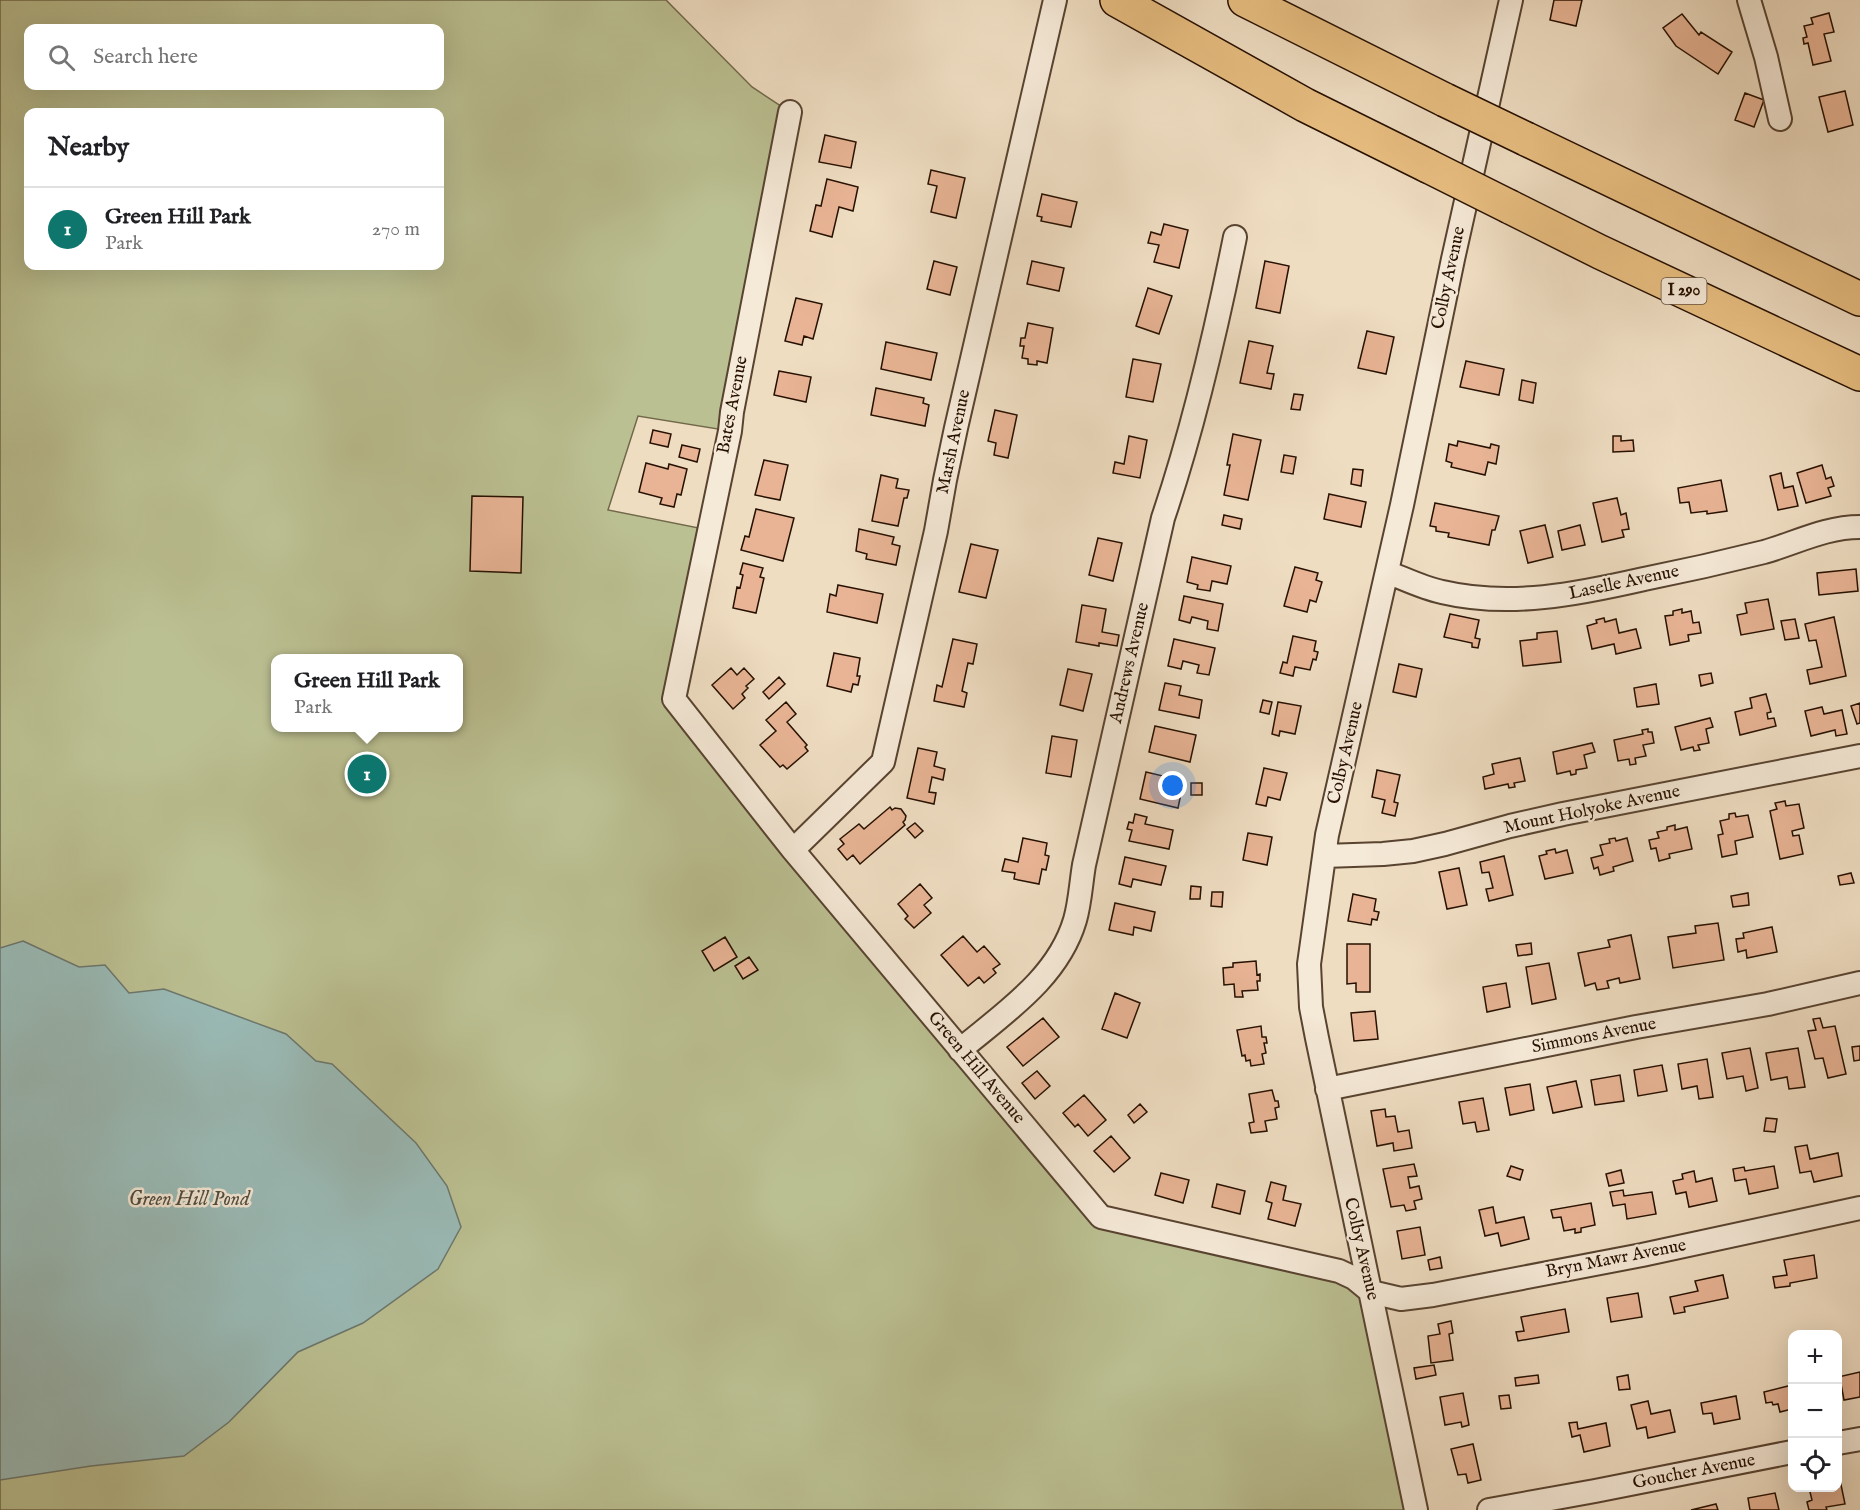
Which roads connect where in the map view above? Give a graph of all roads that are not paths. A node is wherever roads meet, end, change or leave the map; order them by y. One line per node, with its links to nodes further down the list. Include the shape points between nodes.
1 (1054, 0): 15 (street, Marsh Avenue, via 883,762)
2 (1117, 0): 10 (highway, I 290, bridge, via 1305,105 1600,252)
3 (1245, 0): 9 (highway, bridge)
4 (1511, 0): 12 (street, Colby Avenue)
5 (1749, 0): 7 (street)
6 (790, 112): 13 (street, Bates Avenue)
7 (1780, 119)
8 (1235, 237): 18 (street, Andrews Avenue, via 1193,416 1163,518 1075,920 1061,953 1043,977)
9 (1860, 299)
10 (1860, 374)
11 (1860, 527): 12 (street, Laselle Avenue, via 1825,531 1768,551 1621,585 1546,598 1462,596)
12 (1387, 572): 16 (street, Colby Avenue)
13 (674, 699): 15 (street, Green Hill Avenue)
14 (1860, 756): 16 (street, Mount Holyoke Avenue, via 1563,814 1413,851)
15 (793, 850): 18 (street, Green Hill Avenue)
16 (1324, 856): 19 (street, Colby Avenue, via 1309,964 1311,1007)
17 (1860, 982): 19 (street, Simmons Avenue, via 1768,1004)
18 (960, 1050): 21 (street, Green Hill Avenue, via 1101,1217 1339,1271)
19 (1327, 1089): 21 (street, Colby Avenue)
20 (1860, 1208): 21 (street, Bryn Mawr Avenue, via 1433,1295 1401,1299)
21 (1371, 1292): 25 (street, Colby Avenue)
22 (1860, 1439): 23 (street)
23 (1842, 1442)
24 (1788, 1453): 26 (street, Goucher Avenue)
25 (1416, 1510)
26 (1489, 1510)

